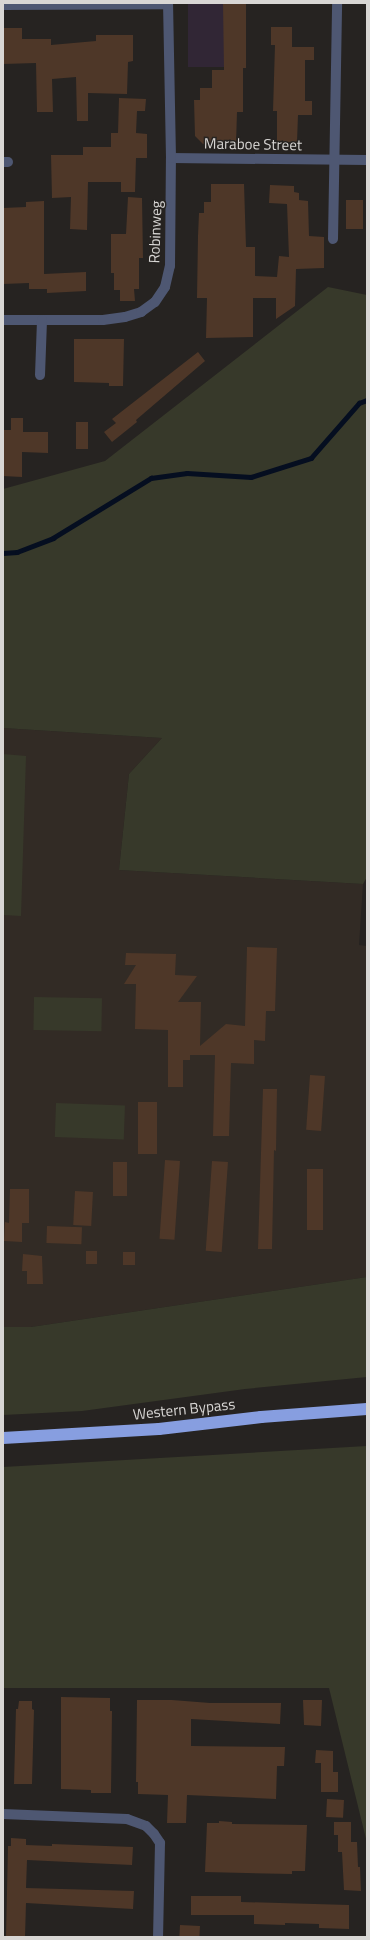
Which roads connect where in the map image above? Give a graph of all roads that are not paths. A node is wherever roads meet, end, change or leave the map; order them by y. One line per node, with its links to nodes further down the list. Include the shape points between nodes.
1 (337, 3): 6 (street)
2 (71, 4): 3 (street); 4 (street)
3 (168, 4): 5 (street, Robinweg)
4 (3, 6)
5 (172, 158): 6 (street, Maraboe Street); 10 (street, Robinweg, via 170,266 165,287 155,302 141,312 125,318)
6 (334, 160): 7 (street, Maraboe Street); 8 (street)
7 (367, 160)
8 (333, 239)
9 (3, 320): 10 (street, Robinweg)
10 (42, 320): 11 (street)
11 (40, 375)
12 (367, 1409): 13 (highway, Western Bypass, via 261,1417 159,1429)
13 (3, 1438)
14 (3, 1814): 15 (street, via 127,1819 146,1826 160,1843)
15 (158, 1937)

